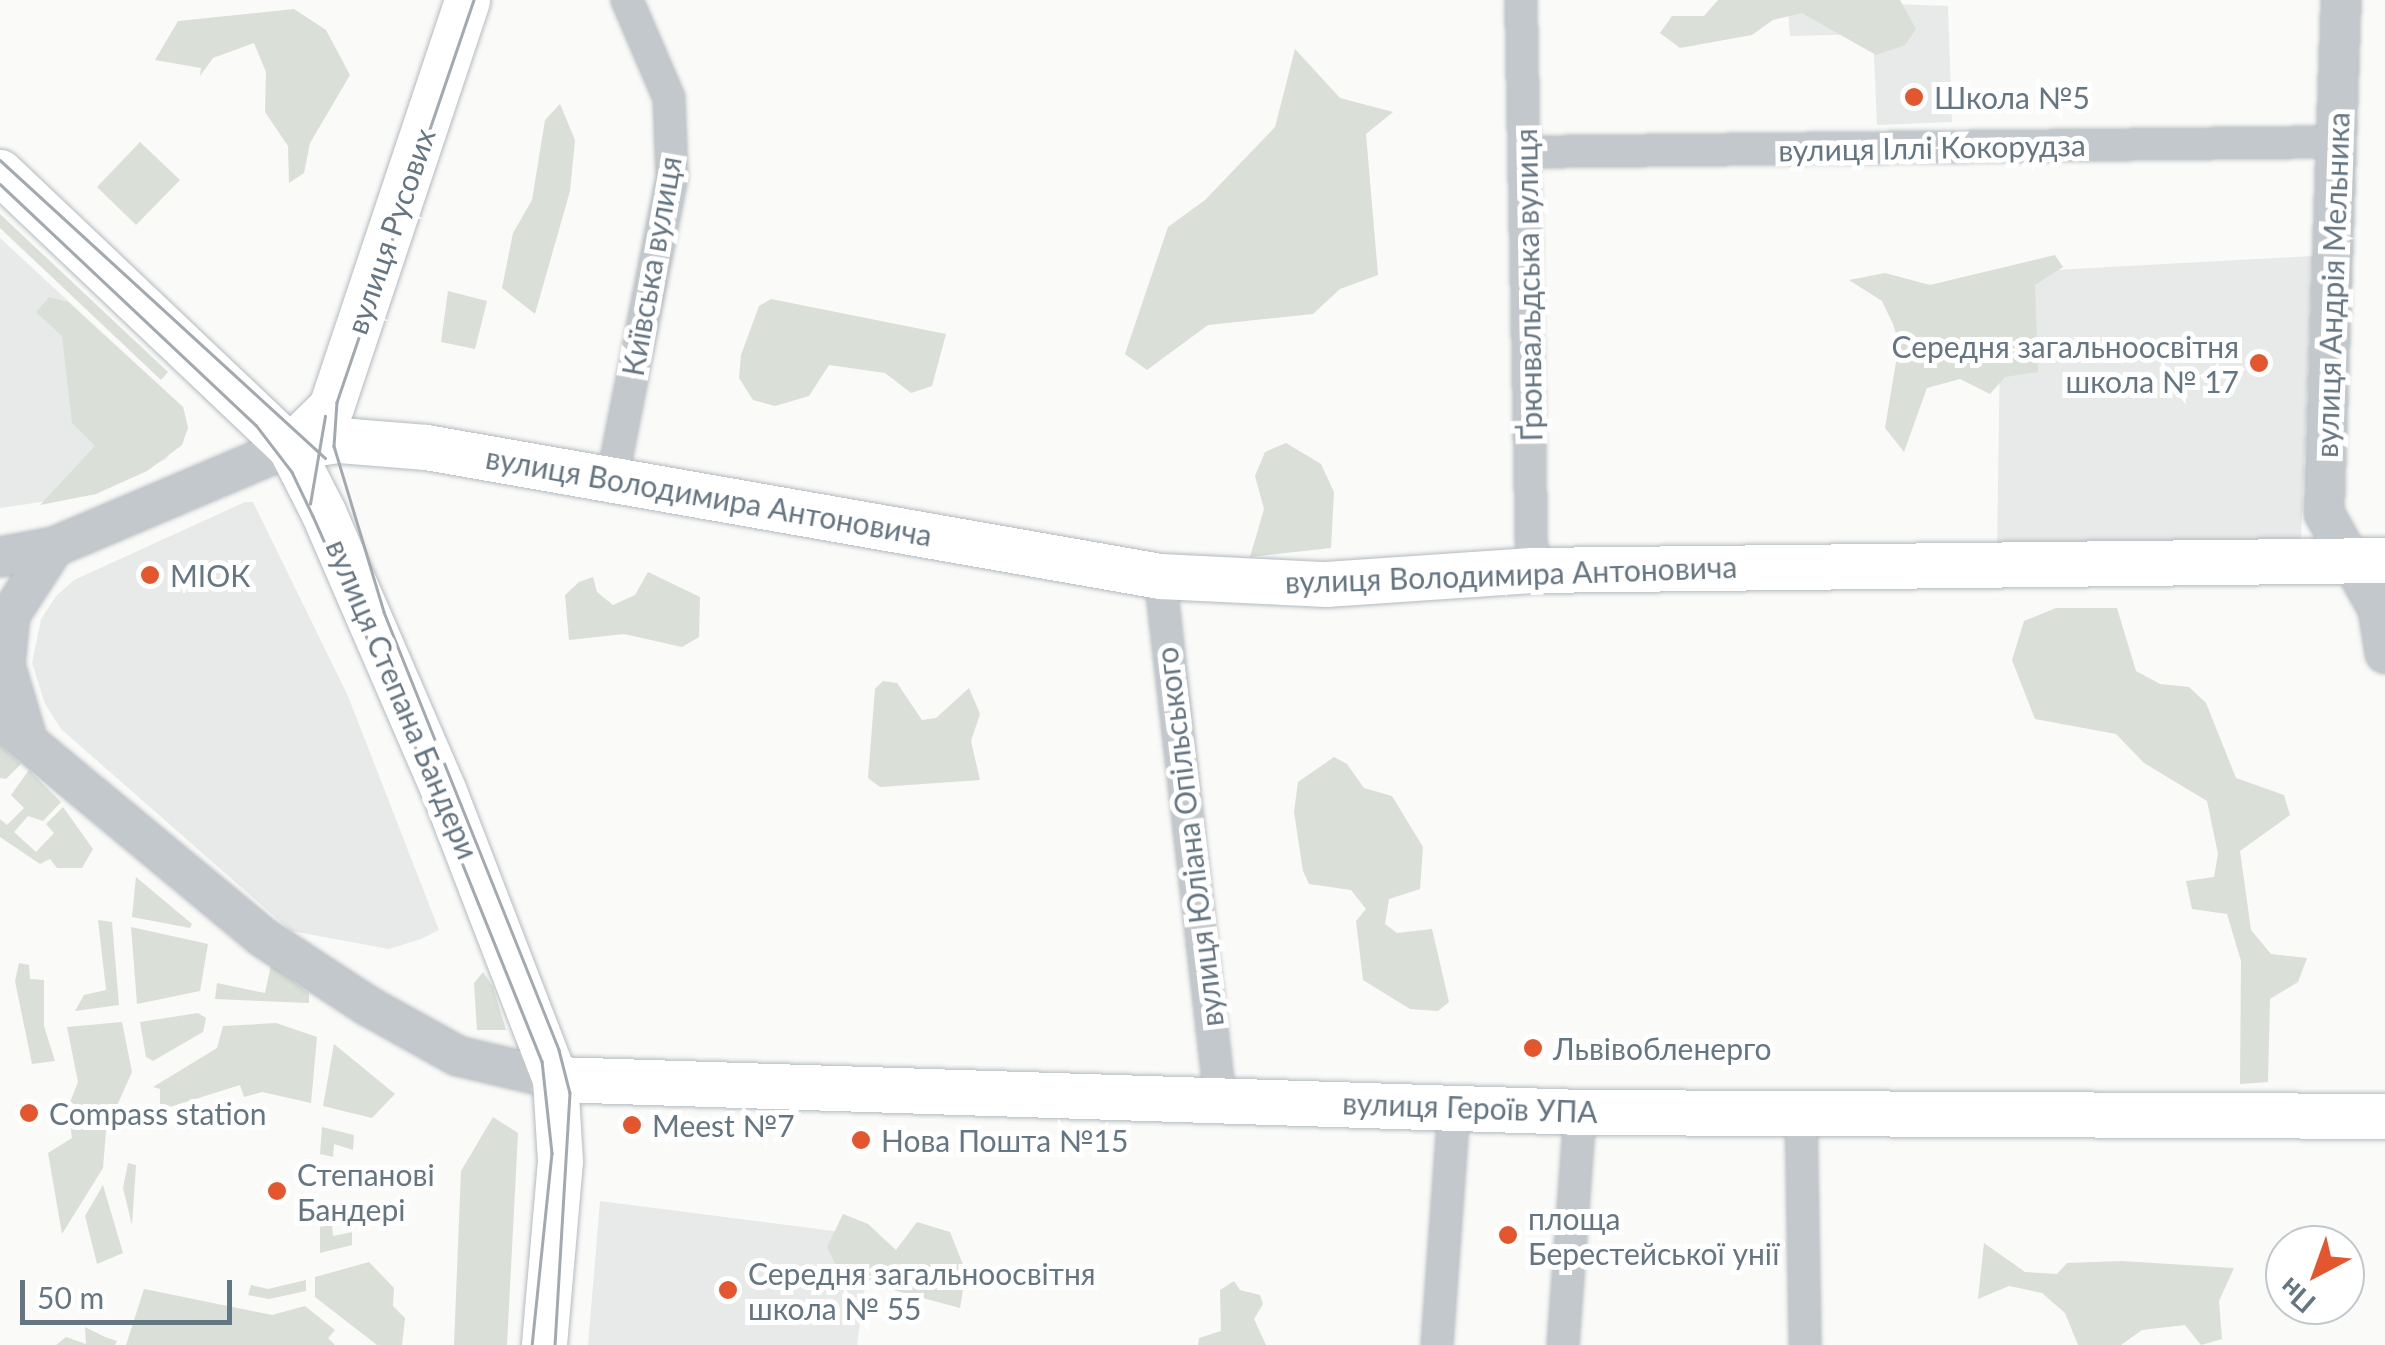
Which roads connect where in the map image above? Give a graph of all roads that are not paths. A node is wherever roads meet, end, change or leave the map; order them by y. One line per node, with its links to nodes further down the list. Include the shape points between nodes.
1 (467, 0): 8 (main road, вулиця Русових, via 331,407)
2 (627, 0): 9 (street, Київська вулиця, via 668,98 673,160)
3 (1521, 0): 6 (street, Ґрюнвальдська вулиця)
4 (2341, 0): 5 (street, вулиця Андрія Мельника)
5 (2338, 142): 6 (street, вулиця Іллі Кокорудза); 12 (street, вулиця Андрія Мельника, via 2324,514)
6 (1526, 152): 13 (street, Ґрюнвальдська вулиця)
7 (0, 172): 8 (main road, вулиця Степана Бандери)
8 (290, 447): 9 (main road, вулиця Володимира Антоновича, via 384,441); 10 (street); 17 (main road, вулиця Степана Бандери, via 443,789)
9 (612, 480): 14 (main road, вулиця Володимира Антоновича)
10 (54, 547): 11 (street); 16 (street, via 10,615 5,665)
11 (0, 557)
12 (2369, 560): 13 (main road, вулиця Володимира Антоновича); 15 (street, вулиця Андрія Мельника)
13 (1532, 570): 14 (main road, вулиця Володимира Антоновича, via 1326,584)
14 (1160, 576): 18 (street, вулиця Юліана Опільського)
15 (2385, 653)
16 (14, 731): 17 (street, via 262,936 368,1006 458,1056)
17 (555, 1079): 18 (main road, вулиця Героїв УПА); 23 (main road, вулиця Степана Бандери, via 560,1161)
18 (1220, 1098): 19 (main road, вулиця Героїв УПА)
19 (1454, 1106): 21 (main road, вулиця Героїв УПА); 24 (street)
20 (1802, 1110): 21 (main road, вулиця Героїв УПА); 22 (main road, вулиця Героїв УПА); 26 (street)
21 (1580, 1112): 25 (street)
22 (2385, 1116)
23 (544, 1345)
24 (1437, 1345)
25 (1563, 1345)
26 (1804, 1345)

